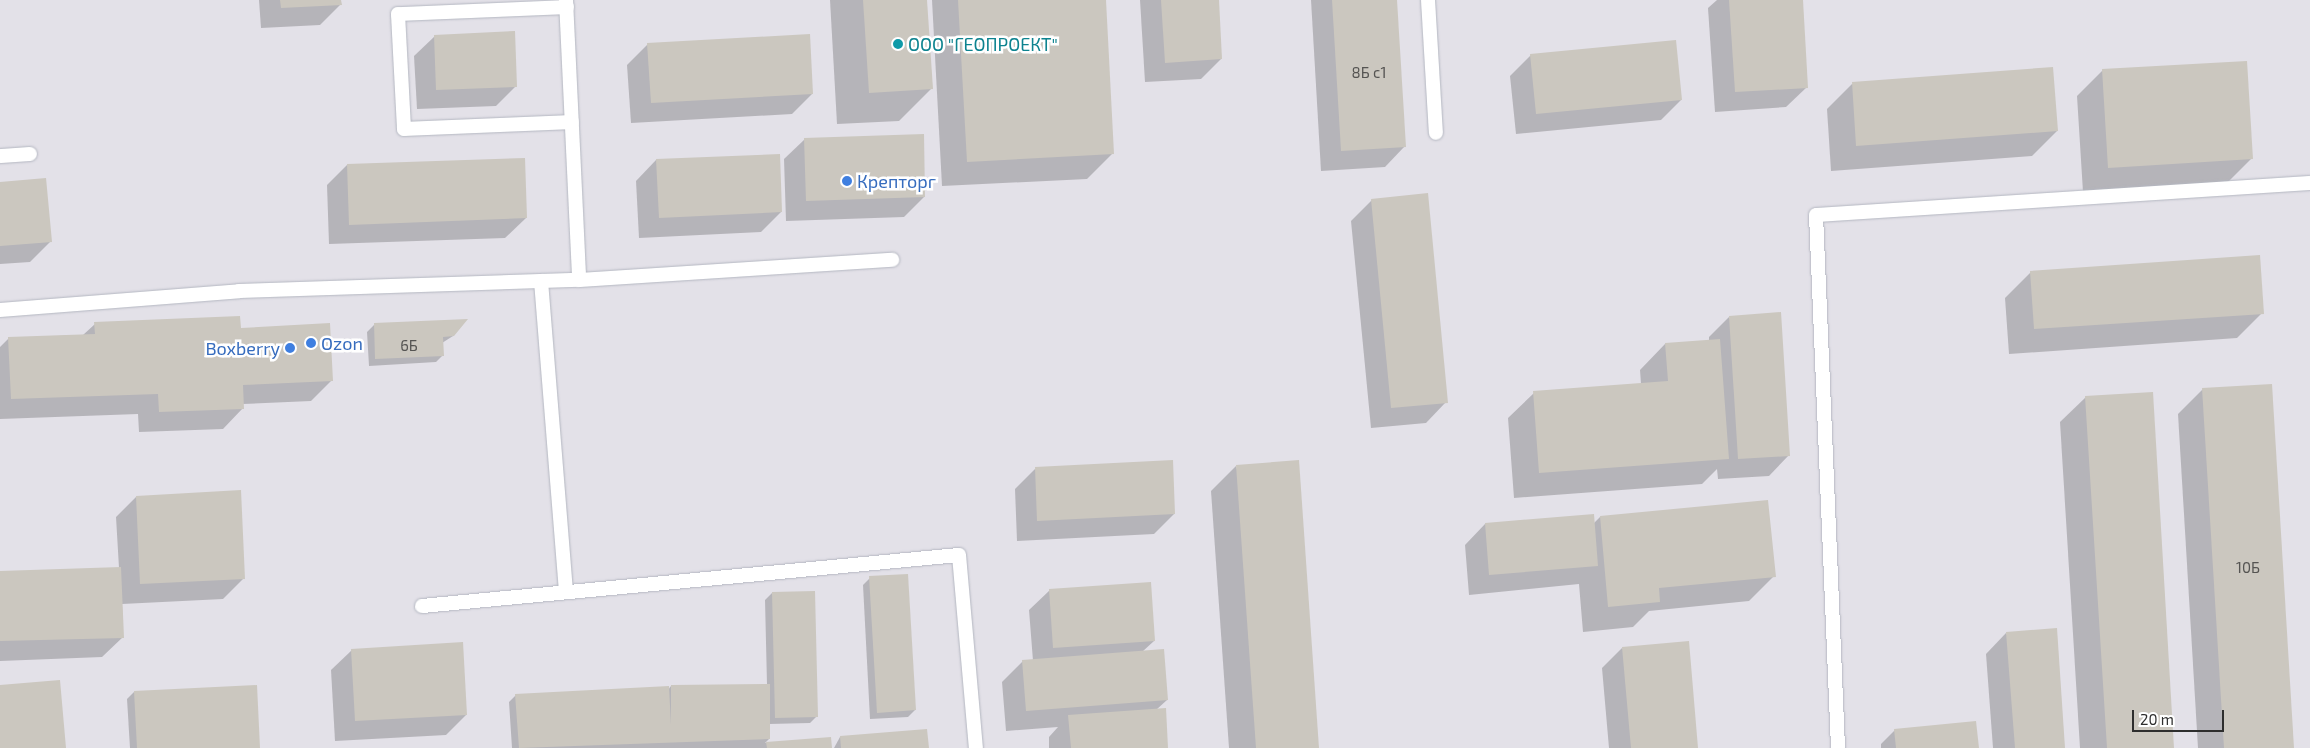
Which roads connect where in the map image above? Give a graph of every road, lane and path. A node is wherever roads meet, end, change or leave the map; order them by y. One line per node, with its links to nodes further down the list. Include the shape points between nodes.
1 (1428, 0): 4 (lane)
2 (567, 3): 3 (lane); 3 (lane, via 398,14 404,129)
3 (572, 122): 9 (lane)
4 (1436, 133)
5 (30, 154): 6 (lane)
6 (0, 156)
7 (2310, 183): 15 (lane, via 1816,215)
8 (892, 260): 9 (lane)
9 (579, 280): 10 (lane)
10 (541, 281): 11 (lane, via 239,291); 12 (lane)
11 (0, 310)
12 (566, 591): 13 (lane); 14 (lane, via 959,555)
13 (422, 606)
14 (976, 748)
15 (1838, 748)

